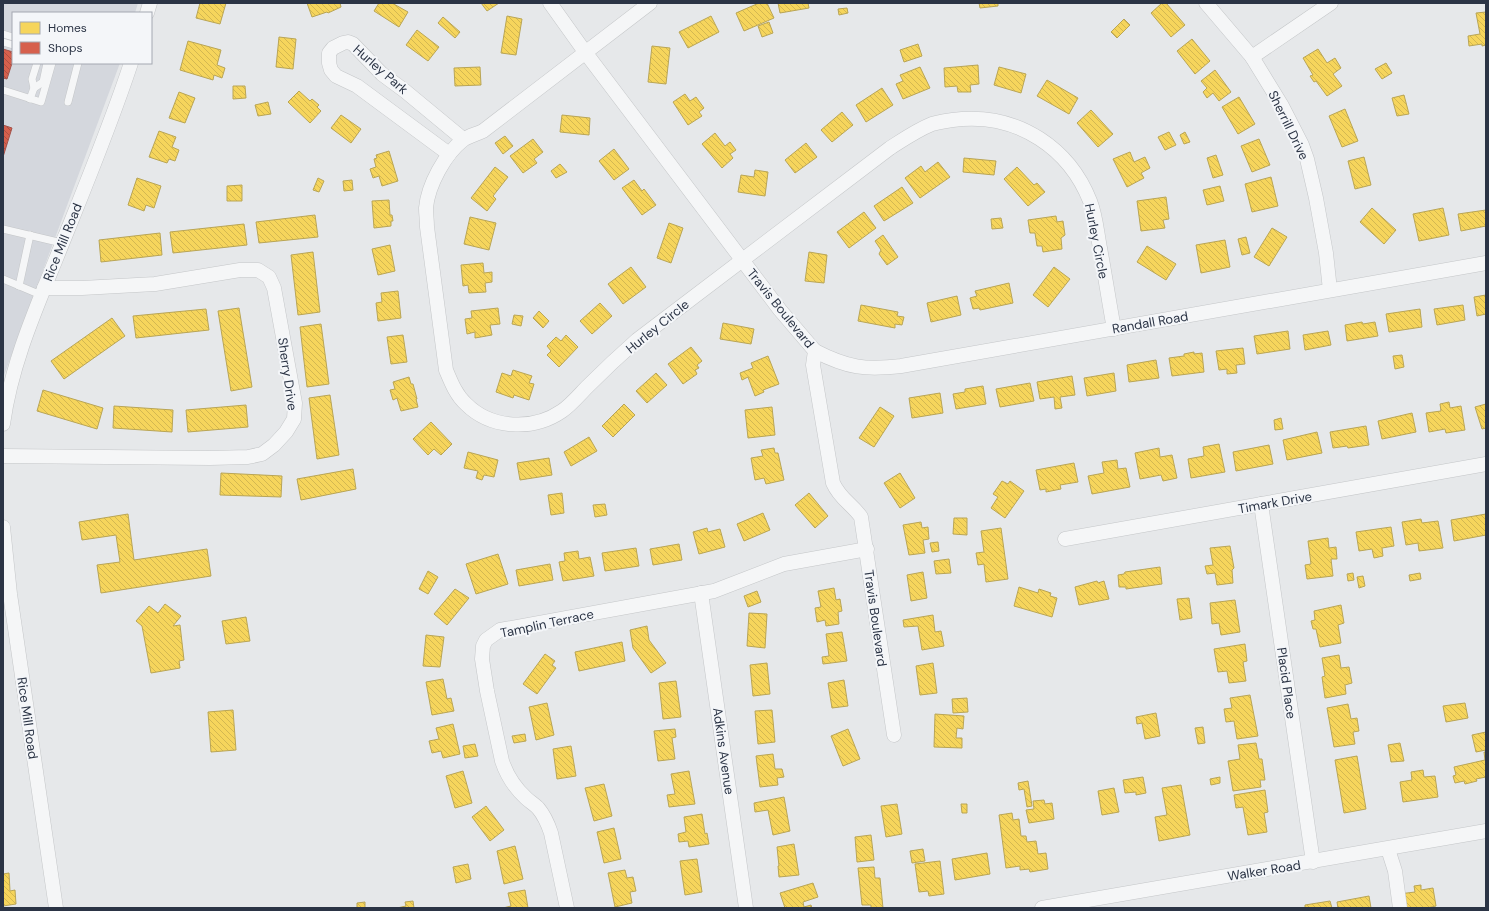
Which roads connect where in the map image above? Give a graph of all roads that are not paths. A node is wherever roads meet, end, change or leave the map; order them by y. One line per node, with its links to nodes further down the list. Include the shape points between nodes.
1 (550, 3): 5 (street, Travis Boulevard)
2 (650, 3): 5 (street)
3 (1206, 3): 6 (street, Sherrill Drive)
4 (1331, 3): 6 (street)
5 (585, 52): 16 (street, Hurley Circle, via 483,131); 21 (street, Travis Boulevard)
6 (1252, 57): 25 (street, Sherrill Drive, via 1282,106 1307,159 1326,253)
7 (37, 64): 12 (lane, via 32,79)
8 (46, 64): 12 (lane, via 43,82)
9 (52, 64): 14 (lane, via 41,102)
10 (78, 64): 15 (lane)
11 (131, 64): 20 (street, Rice Mill Road, via 96,160)
12 (34, 88): 14 (lane)
13 (3, 90): 14 (lane)
14 (30, 99)
15 (68, 102)
16 (464, 140): 17 (street, Hurley Circle); 17 (street, Hurley Park, via 382,74 354,44 348,42 333,48 328,58 331,70 336,76 357,86)
17 (449, 154): 21 (street, Hurley Circle, via 432,186 426,207 446,370 466,405 495,422 530,424 563,411 637,340)
18 (3, 229): 19 (lane)
19 (30, 235): 20 (lane); 24 (lane)
20 (62, 243): 26 (street, Rice Mill Road)
21 (742, 259): 27 (street, Hurley Circle, via 890,148 918,130 953,120 1008,123 1024,129 1055,150 1066,161 1084,188 1095,216); 28 (street, Travis Boulevard, via 780,310)
22 (1486, 263): 25 (street, Randall Road)
23 (3, 279): 24 (lane)
24 (19, 286): 26 (lane)
25 (1330, 290): 27 (street, Randall Road)
26 (42, 292): 29 (street, Rice Mill Road); 31 (street, Sherry Drive, via 155,284 240,270 258,270 269,277 274,288 295,403 294,419 274,446 262,454 248,456)
27 (1114, 329): 28 (street, Randall Road, via 876,369 843,364)
28 (816, 351): 36 (street, Travis Boulevard, via 813,365 833,483 842,498 862,517)
29 (7, 380): 30 (street, Rice Mill Road)
30 (3, 424)
31 (3, 456)
32 (1486, 464): 33 (street, Timark Drive)
33 (1261, 504): 35 (street, Timark Drive); 41 (street, Placid Place)
34 (3, 527): 43 (street, Rice Mill Road)
35 (1065, 539)
36 (866, 549): 37 (street, Tamplin Terrace, via 784,564 714,591); 38 (street, Travis Boulevard)
37 (701, 593): 44 (street, Tamplin Terrace, via 500,630 483,646 482,659 487,691 506,772 513,784 538,808 548,823); 45 (street, Adkins Avenue)
38 (894, 735)
39 (1486, 831): 40 (street, Walker Road)
40 (1388, 849): 41 (street, Walker Road); 47 (street, via 1395,871)
41 (1313, 862): 42 (street, Walker Road)
42 (1119, 901): 46 (street, Walker Road)
43 (56, 908)
44 (567, 908)
45 (746, 908)
46 (1042, 908)
47 (1400, 908)

